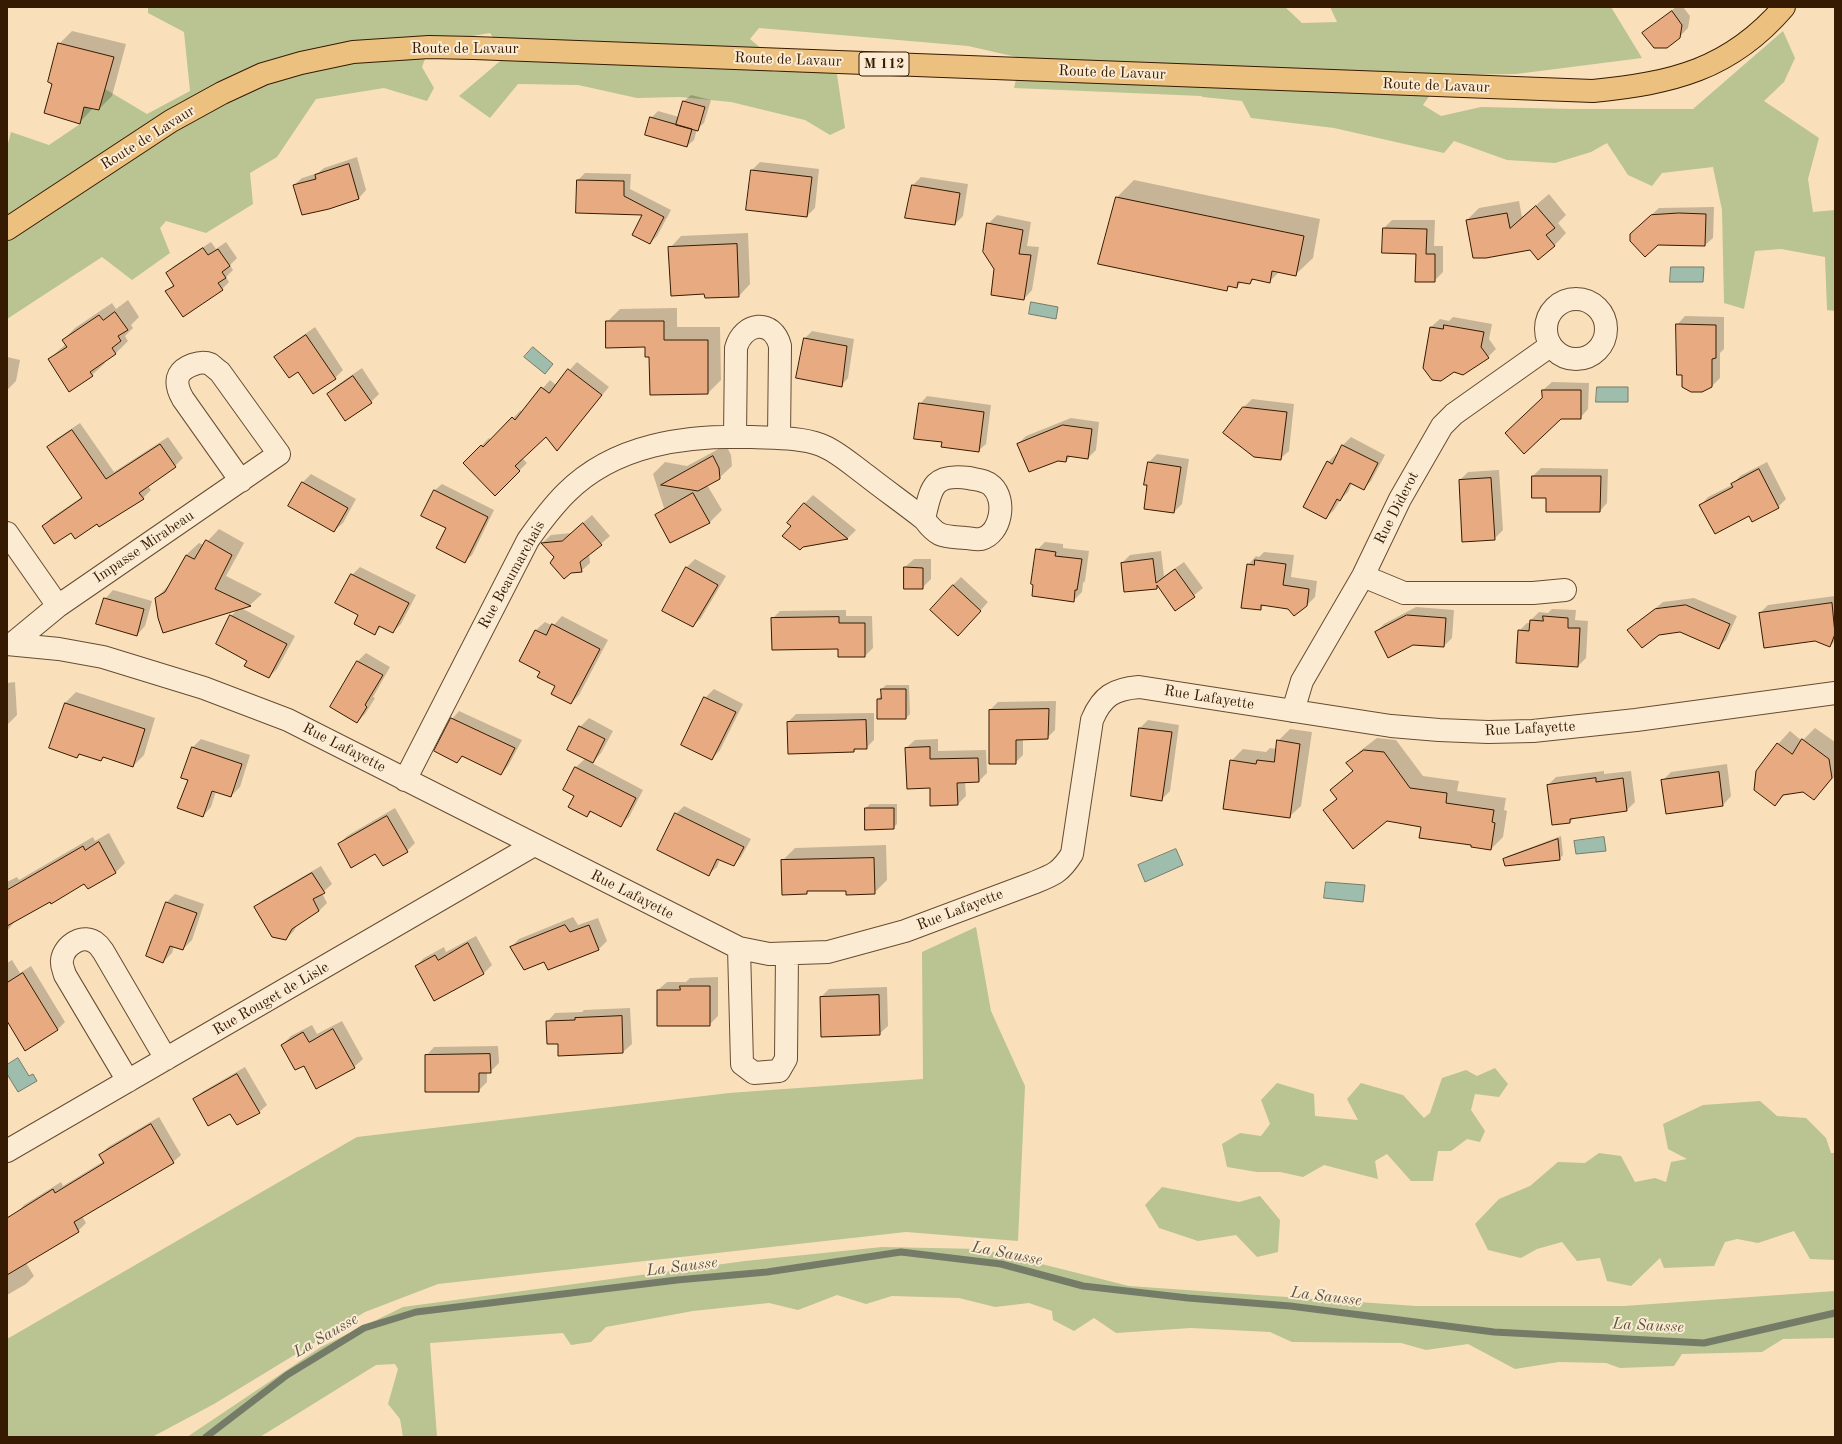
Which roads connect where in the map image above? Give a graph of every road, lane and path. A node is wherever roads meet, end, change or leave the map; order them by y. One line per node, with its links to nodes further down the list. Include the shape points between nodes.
1 (1784, 7): 2 (main road, Route de Lavaur / M 112, via 1748,43 1724,59 1696,72 1635,87 1593,91 474,48 353,52 263,74 222,93 171,121)
2 (7, 229)
3 (1550, 346): 9 (street, Rue Diderot, via 1454,414 1442,426 1400,499)
4 (735, 437): 5 (street, Rue Beaumarchais); 5 (street, via 736,348 739,337 748,329 760,326 770,329 777,336 780,346); 15 (street, Rue Beaumarchais, via 672,441 642,448 614,458 567,491 528,540)
5 (779, 438): 7 (street, Rue Beaumarchais, via 827,448)
6 (241, 481): 6 (street, Impasse Mirabeau, via 279,454 220,372 210,364 198,362 187,367 179,375 177,386 183,399); 11 (street, Impasse Mirabeau)
7 (924, 519)
8 (7, 532): 11 (street)
9 (1363, 576): 10 (street, via 1404,592 1533,593); 14 (street, Rue Diderot, via 1302,681)
10 (1565, 590)
11 (58, 606): 12 (street, Impasse Mirabeau)
12 (9, 644): 15 (street, Rue Lafayette, via 103,657 204,688 288,720)
13 (1835, 693): 14 (street, Rue Lafayette, via 1533,731 1439,730 1391,726)
14 (1293, 710): 18 (street, Rue Lafayette, via 1139,687 1115,692 1104,698 1092,720 1072,854 1064,867 1052,876 905,931 828,952)
15 (405, 780): 16 (street, Rue Lafayette)
16 (534, 846): 17 (street, Rue Lafayette); 19 (street, Rue Rouget de Lisle)
17 (739, 948): 18 (street, Rue Lafayette, via 769,954); 18 (street, via 742,1064 754,1073 778,1070 786,1059)
18 (787, 954)
19 (166, 1059): 20 (street, Rue Rouget de Lisle); 20 (street, via 97,943 86,940 72,942 64,951 61,962 65,975)
20 (128, 1081): 21 (street, Rue Rouget de Lisle)
21 (7, 1151)

